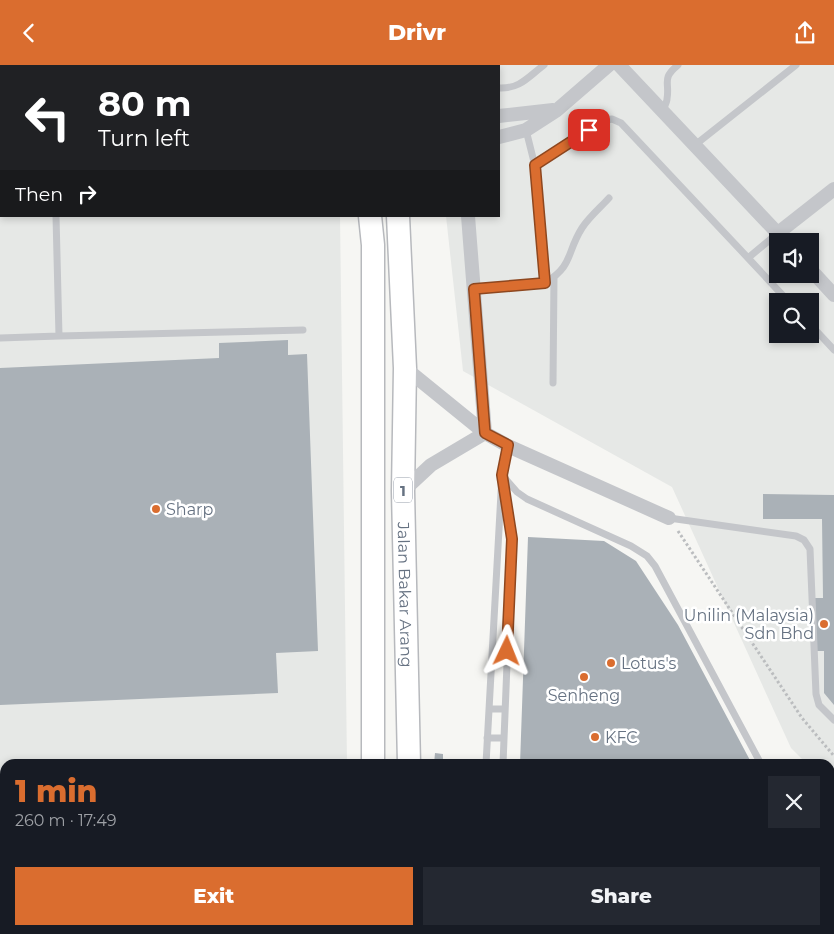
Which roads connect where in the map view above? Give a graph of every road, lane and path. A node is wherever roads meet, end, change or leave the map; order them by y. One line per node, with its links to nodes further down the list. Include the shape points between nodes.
1 (544, 65): 6 (lane, via 517,86)
2 (609, 65): 7 (street)
3 (619, 65): 8 (street)
4 (678, 65): 8 (lane, via 666,81 668,99)
5 (796, 65): 12 (lane)
6 (500, 87)
7 (556, 110): 9 (street); 10 (street)
8 (663, 111): 12 (street)
9 (500, 116)
10 (526, 130): 11 (street); 13 (lane)
11 (500, 137)
12 (695, 145): 20 (street)
13 (535, 165): 23 (lane, via 603,121 612,119 621,123); 26 (lane)
14 (834, 189): 21 (street)
15 (609, 198): 24 (lane, via 583,227 566,264)
16 (56, 217): 32 (lane)
17 (370, 217): 48 (main road, Jalan Bakar Arang / 1, via 373,245)
18 (398, 217): 35 (main road, Jalan Bakar Arang / 1)
19 (468, 217): 27 (street)
20 (778, 233)
21 (786, 233)
22 (769, 245): 23 (lane)
23 (748, 258): 28 (lane)
24 (554, 277): 26 (lane); 36 (lane)
25 (819, 279): 29 (street)
26 (545, 283): 27 (lane)
27 (474, 289): 37 (street)
28 (781, 293)
29 (834, 295)
30 (303, 331): 32 (lane)
31 (819, 334): 34 (lane)
32 (59, 336): 33 (lane)
33 (0, 338)
34 (834, 350)
35 (405, 368): 37 (street); 40 (main road, Jalan Bakar Arang / 1)
36 (553, 383)
37 (485, 433): 38 (street); 40 (street, via 431,465)
38 (508, 445): 39 (lane); 41 (street)
39 (502, 475): 42 (lane); 43 (lane, via 512,539); 52 (lane, via 528,499 646,556 655,566)
40 (403, 491): 49 (main road, Jalan Bakar Arang / 1)
41 (670, 518): 44 (lane, via 796,536 804,540 810,549 816,694 819,705); 47 (path, via 802,718)
42 (489, 709): 43 (lane); 45 (lane)
43 (505, 709): 46 (lane)
44 (834, 720)
45 (487, 738): 46 (lane); 50 (lane)
46 (504, 738): 51 (lane)
47 (834, 756)
48 (373, 759)
49 (419, 759)
50 (486, 759)
51 (503, 759)
52 (758, 759)

